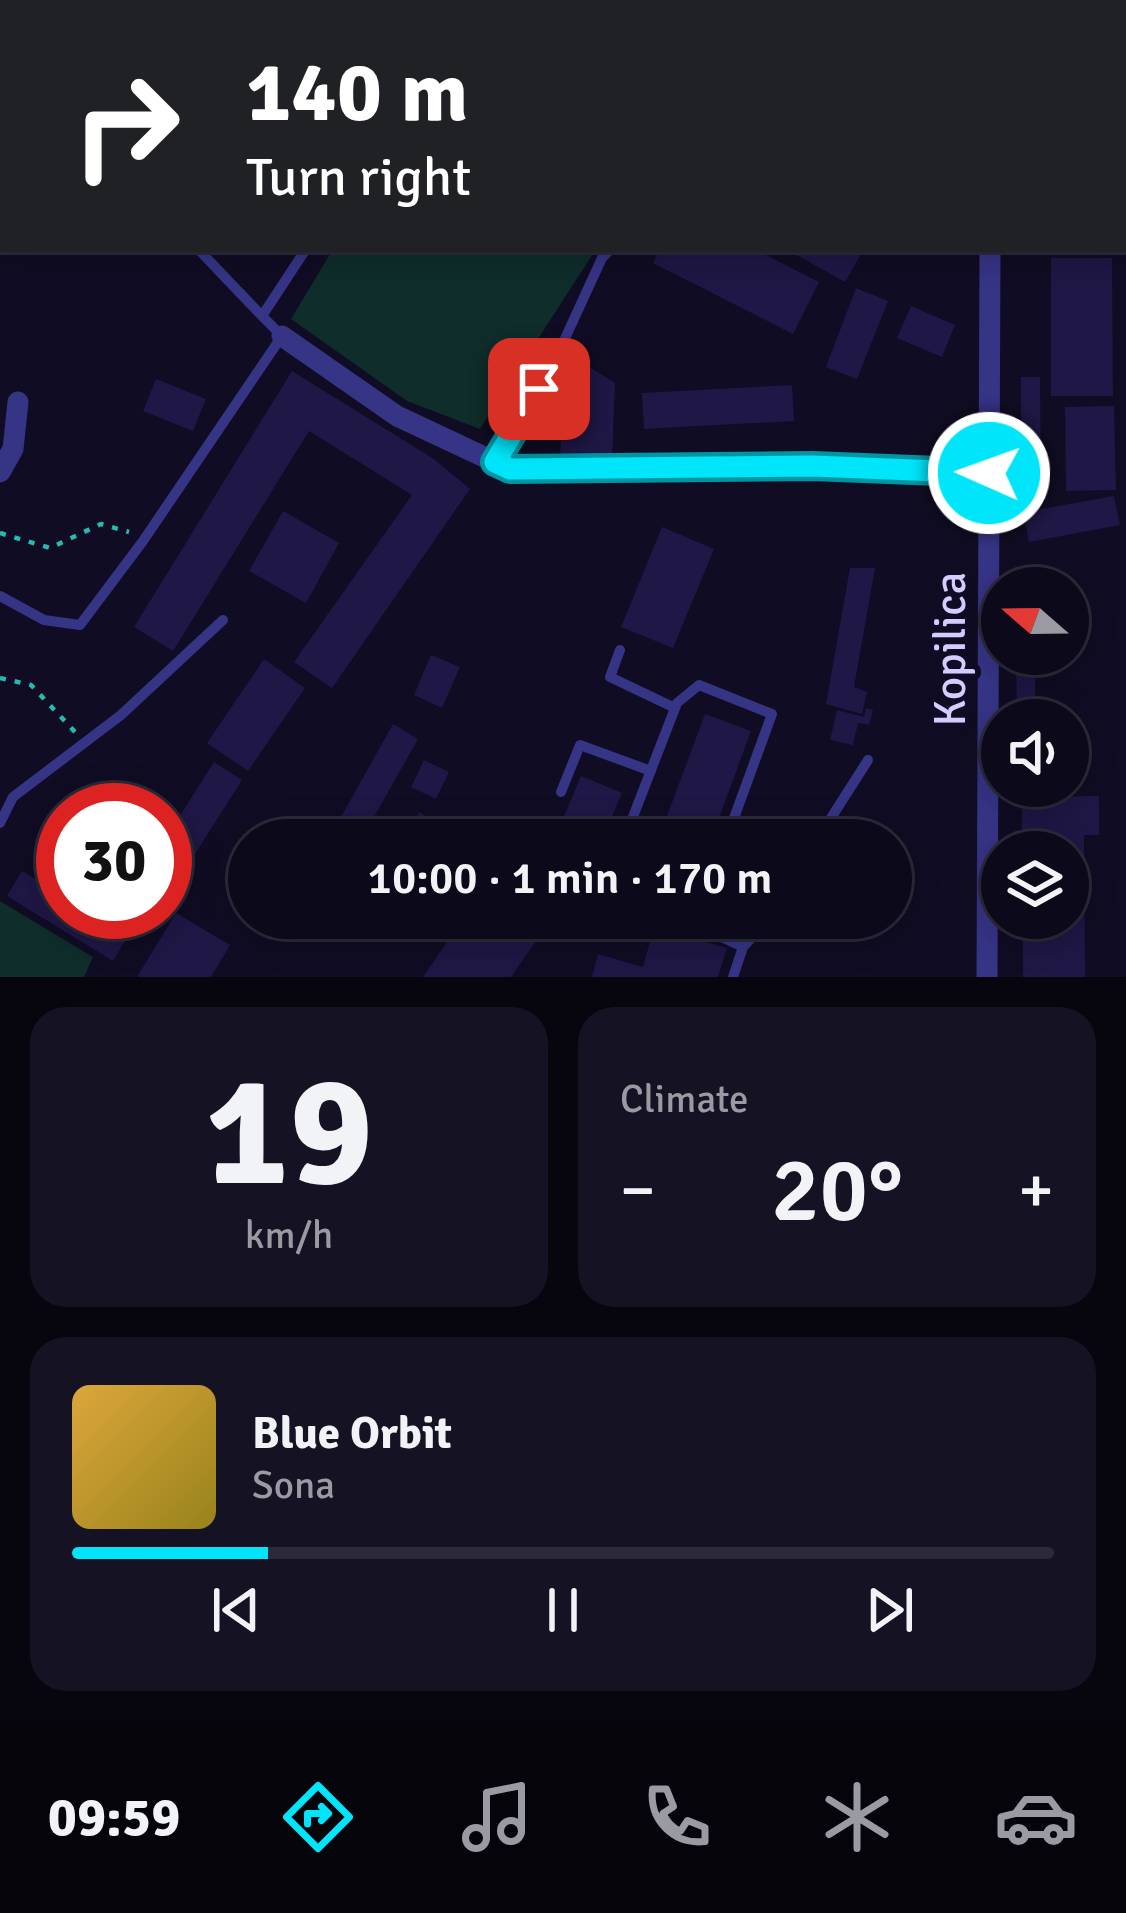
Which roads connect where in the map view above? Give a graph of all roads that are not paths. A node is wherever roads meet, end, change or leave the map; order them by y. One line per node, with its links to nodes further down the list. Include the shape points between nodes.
1 (201, 252): 5 (lane)
2 (304, 252): 5 (lane)
3 (608, 252): 8 (lane)
4 (990, 252): 10 (street, Kopilica)
5 (262, 316): 6 (lane)
6 (282, 336): 8 (street, via 398,416); 11 (lane, via 80,625 44,620)
7 (18, 402): 9 (street, via 13,449)
8 (495, 462): 10 (street, via 510,469)
9 (0, 472)
10 (989, 473): 26 (street, Kopilica)
11 (0, 596)
12 (223, 620): 21 (lane, via 121,715 13,797)
13 (620, 650): 14 (lane, via 610,677)
14 (674, 708): 16 (lane); 19 (lane, via 700,685 772,714)
15 (868, 760): 20 (lane)
16 (651, 771): 17 (lane, via 580,745); 18 (lane)
17 (561, 792)
18 (632, 819)
19 (734, 819)
20 (830, 819)
21 (0, 823)
22 (728, 939): 24 (lane)
23 (750, 939): 24 (lane)
24 (742, 947): 25 (lane)
25 (733, 977)
26 (987, 977)

